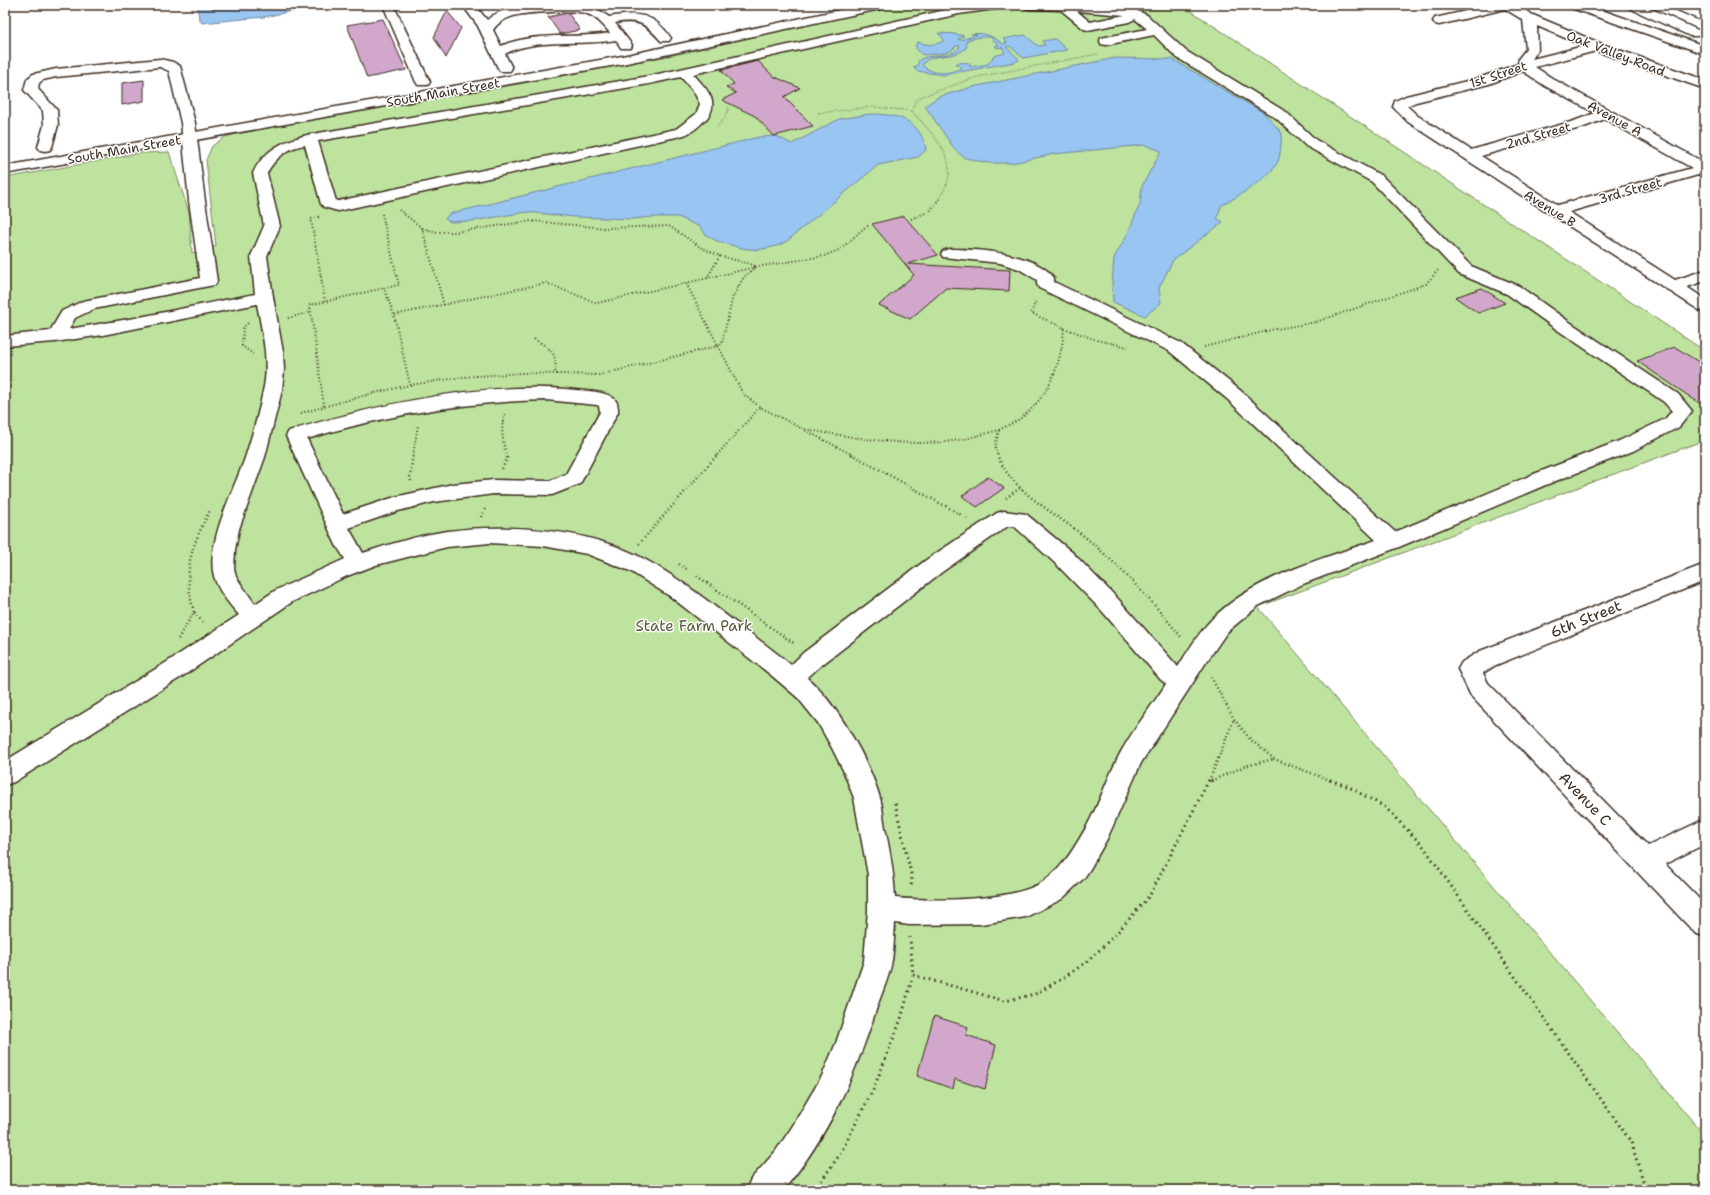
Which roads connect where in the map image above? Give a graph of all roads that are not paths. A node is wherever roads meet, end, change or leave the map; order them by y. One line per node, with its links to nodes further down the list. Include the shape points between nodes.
1 (825, 5): 20 (main road)
2 (880, 5): 24 (main road, South Main Street)
3 (994, 5): 33 (main road, via 959,10)
4 (1030, 5): 12 (main road)
5 (1508, 5): 14 (main road, Oak Valley Road); 17 (main road)
6 (1575, 5): 29 (main road)
7 (1633, 5): 22 (main road)
8 (1651, 5): 18 (main road)
9 (1677, 5): 15 (main road)
10 (388, 6): 31 (main road, South Main Street, via 417,83 510,67)
11 (470, 7): 19 (main road)
12 (1064, 7): 13 (main road, via 1116,10); 13 (main road, via 1088,26 1128,19)
13 (1134, 14): 21 (main road, via 1143,18)
14 (1529, 18): 28 (main road, Oak Valley Road); 32 (main road, via 1532,50 1525,58)
15 (1705, 18)
16 (606, 21): 19 (main road, via 598,13 585,8 526,10 503,15 491,23); 24 (main road, via 640,17 653,24); 26 (main road)
17 (1439, 21)
18 (1705, 30)
19 (486, 31): 31 (main road)
20 (698, 31)
21 (1157, 31): 25 (main road); 54 (main road, via 1181,54 1281,115 1311,143 1377,179 1465,270 1513,290 1671,398 1682,411 1672,423 1626,446 1540,479)
22 (1705, 38)
23 (652, 40): 24 (main road, South Main Street)
24 (671, 40): 39 (main road, South Main Street, via 540,75)
25 (1109, 40)
26 (622, 41): 27 (main road); 30 (main road); 31 (main road, via 602,39 532,42 503,49)
27 (639, 43)
28 (1597, 47): 32 (main road, 1st Street); 34 (main road, Oak Valley Road)
29 (1705, 50)
30 (590, 52)
31 (497, 53)
32 (1525, 66): 35 (main road, 1st Street, via 1484,81); 36 (main road, Avenue A)
33 (684, 72): 40 (main road); 40 (main road, via 703,93 707,107 697,121 680,132 338,206 329,204 312,143)
34 (1705, 85)
35 (1400, 104): 42 (main road, Avenue B, via 1402,110 1413,119)
36 (1606, 114): 42 (main road, 2nd Street); 43 (main road, Avenue A)
37 (203, 120): 39 (main road, South Main Street)
38 (172, 125): 39 (main road, South Main Street)
39 (189, 130): 41 (main road, South Main Street, via 175,70 168,65 144,64 56,73 38,77 32,82 31,90 50,110 51,125 39,149); 44 (main road, South Main Street); 51 (main road, via 209,281 90,305 68,315)
40 (307, 139): 49 (main road, via 290,144 274,153 260,173 272,226 260,256)
41 (61, 144)
42 (1470, 156): 45 (main road, Avenue B)
43 (1704, 169): 45 (main road, 3rd Street)
44 (5, 170)
45 (1556, 211): 48 (main road, Avenue B)
46 (949, 254): 54 (main road, via 993,257 1019,263 1046,278 1045,284 1175,348 1234,395)
47 (1705, 275): 48 (main road)
48 (1673, 286): 50 (main road, Avenue B)
49 (264, 297): 51 (main road); 57 (main road, via 274,352 273,390 255,457 229,529 223,569 226,579 241,603)
50 (1705, 306)
51 (55, 337): 52 (main road)
52 (5, 341)
53 (338, 524): 53 (main road, via 296,436 345,420 465,399 547,394 600,399 608,403 609,412 573,479 552,488 494,487 415,498 376,509); 55 (main road)
54 (1392, 542): 60 (main road, via 1295,578 1250,600 1219,626)
55 (358, 563): 57 (main road, via 284,596); 59 (main road, via 394,551 469,536 544,538 588,546 638,565 661,579)
56 (1705, 572): 58 (main road, 6th Street, via 1488,658)
57 (253, 616): 61 (main road)
58 (1470, 669): 63 (main road, Avenue C, via 1479,689)
59 (792, 679): 60 (main road, via 811,660 934,566 1004,518 1019,519 1065,559 1110,604 1168,672); 64 (main road, via 806,691 826,716 855,768 867,798 881,875)
60 (1180, 682): 64 (main road, via 1131,757 1098,832 1081,860 1053,890 1026,904 981,911 909,912)
61 (5, 774)
62 (1705, 831): 63 (main road)
63 (1645, 861): 65 (main road, Avenue C)
64 (882, 909): 66 (main road, via 878,961 851,1043 832,1087 790,1157)
65 (1705, 924)
66 (762, 1190)

